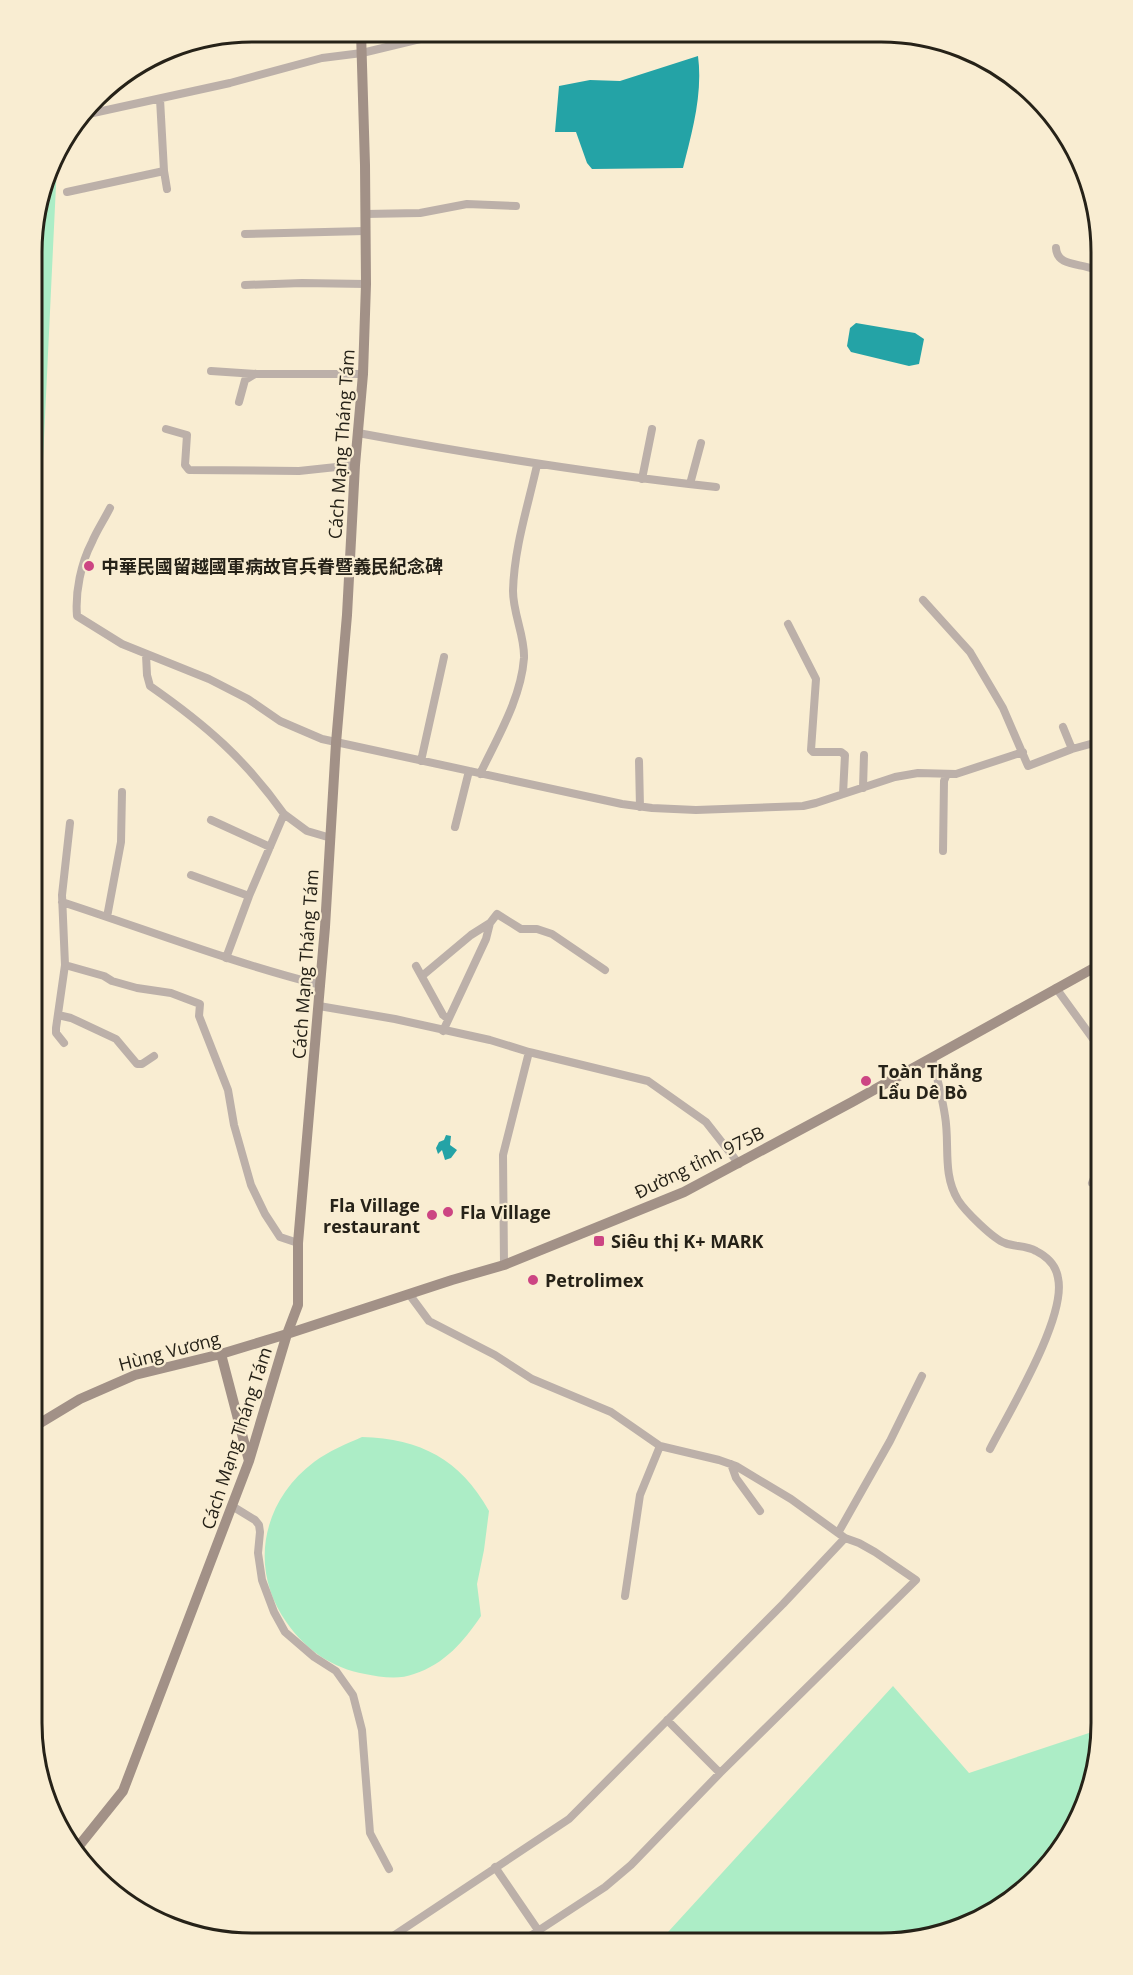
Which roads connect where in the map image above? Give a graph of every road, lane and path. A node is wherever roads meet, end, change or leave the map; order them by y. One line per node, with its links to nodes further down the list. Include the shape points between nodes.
1 (361, 42): 3 (street, Cách Mạng Tháng Tám)
2 (408, 42): 3 (street)
3 (362, 53): 4 (street, via 322,58); 10 (street, Cách Mạng Tháng Tám)
4 (160, 99): 5 (street); 6 (street)
5 (94, 113)
6 (164, 171): 7 (street); 8 (street)
7 (167, 189)
8 (68, 192)
9 (516, 206): 10 (street, via 467,204 420,213)
10 (365, 214): 11 (street, Cách Mạng Tháng Tám)
11 (365, 231): 12 (street); 15 (street, Cách Mạng Tháng Tám)
12 (245, 234)
13 (1056, 248): 14 (street, via 1060,258)
14 (1091, 268)
15 (366, 284): 16 (street); 19 (street, Cách Mạng Tháng Tám)
16 (245, 285)
17 (211, 371): 18 (street)
18 (256, 374): 19 (street); 20 (street, via 245,380)
19 (363, 374): 23 (street, Cách Mạng Tháng Tám)
20 (239, 402)
21 (166, 429): 25 (street, via 187,435 185,465 189,470 299,471)
22 (652, 429): 27 (street)
23 (358, 433): 25 (street, Cách Mạng Tháng Tám); 26 (street)
24 (701, 443): 28 (street)
25 (355, 465): 36 (street, Cách Mạng Tháng Tám)
26 (537, 465): 27 (street); 44 (street, via 514,575 513,593 524,658 511,708)
27 (642, 479): 28 (street)
28 (690, 484): 29 (street)
29 (716, 487)
30 (110, 508): 33 (street, via 82,568 77,616)
31 (923, 600): 39 (street, via 970,652)
32 (788, 624): 48 (street, via 816,679 811,750 845,755)
33 (146, 655): 36 (street, via 209,679 280,721); 50 (street, via 150,686 215,735 262,783)
34 (444, 657): 41 (street)
35 (1063, 727): 38 (street)
36 (336, 743): 41 (street); 54 (street, Cách Mạng Tháng Tám)
37 (1091, 744): 38 (street)
38 (1072, 749): 39 (street, via 1028,766)
39 (1023, 752): 45 (street, via 976,769)
40 (864, 755): 46 (street)
41 (421, 761): 43 (street)
42 (639, 761): 49 (street)
43 (469, 771): 44 (street); 53 (street)
44 (480, 774): 49 (street)
45 (947, 774): 46 (street, via 908,774); 56 (street)
46 (863, 788): 48 (street)
47 (122, 792): 60 (street, via 121,842)
48 (843, 794): 49 (street, via 803,806 696,810)
49 (640, 807)
50 (284, 814): 54 (street, via 307,831); 55 (street)
51 (211, 820): 55 (street)
52 (70, 823): 59 (street)
53 (455, 827)
54 (331, 838): 68 (street, Cách Mạng Tháng Tám)
55 (270, 847): 58 (street)
56 (943, 851)
57 (191, 875): 58 (street)
58 (249, 896): 62 (street)
59 (62, 902): 60 (street); 63 (street)
60 (107, 917): 62 (street)
61 (490, 923): 66 (street, via 496,914 521,929 552,934); 67 (street, via 471,934); 72 (street)
62 (226, 958): 68 (street)
63 (65, 965): 71 (street); 80 (street, via 200,1004 199,1016 228,1090 251,1185 280,1237)
64 (416, 966): 67 (street)
65 (1091, 969): 69 (street, Đường tỉnh 975B)
66 (605, 970)
67 (422, 976): 72 (street)
68 (321, 985): 70 (street, Cách Mạng Tháng Tám)
69 (1056, 988): 74 (street); 78 (street, Đường tỉnh 975B)
70 (319, 1005): 73 (street); 80 (street, Cách Mạng Tháng Tám)
71 (58, 1015): 75 (street, via 56,1033); 77 (street, via 116,1039 137,1064)
72 (448, 1019): 73 (street)
73 (443, 1031): 76 (street)
74 (1091, 1036)
75 (64, 1044)
76 (529, 1052): 79 (street, via 648,1081 706,1122); 81 (street, via 503,1155)
77 (154, 1056)
78 (932, 1058): 79 (street, Đường tỉnh 975B); 88 (street, via 945,1118 948,1172 959,1202 998,1240 1034,1250 1048,1259 1059,1279 1056,1309 1046,1342)
79 (739, 1164): 81 (street, Đường tỉnh 975B, via 684,1192)
80 (298, 1243): 83 (street, Cách Mạng Tháng Tám, via 298,1305)
81 (504, 1265): 82 (street, Đường tỉnh 975B)
82 (409, 1294): 83 (street, Đường tỉnh 975B); 87 (street, via 429,1321 532,1379 611,1412)
83 (287, 1334): 84 (street, Hùng Vương); 89 (street, Cách Mạng Tháng Tám)
84 (221, 1354): 86 (street, Hùng Vương, via 135,1375); 89 (street)
85 (922, 1376): 93 (street)
86 (42, 1422)
87 (660, 1446): 90 (street); 94 (street, via 640,1495)
88 (990, 1449)
89 (249, 1461): 91 (street, Cách Mạng Tháng Tám)
90 (731, 1464): 92 (street, via 736,1478); 93 (street)
91 (232, 1506): 97 (street, Cách Mạng Tháng Tám, via 123,1791); 99 (street, via 259,1525 262,1580 285,1632 336,1671 353,1695 362,1730 370,1833)
92 (760, 1511)
93 (842, 1535): 95 (street); 96 (street, via 916,1580)
94 (625, 1596)
95 (667, 1720): 96 (street); 98 (street, via 569,1818)
96 (720, 1773): 100 (street, via 631,1865 605,1887)
97 (80, 1844)
98 (495, 1868): 100 (street); 101 (street)
99 (389, 1869)
100 (538, 1930): 102 (street)
101 (398, 1933)
102 (534, 1933)

